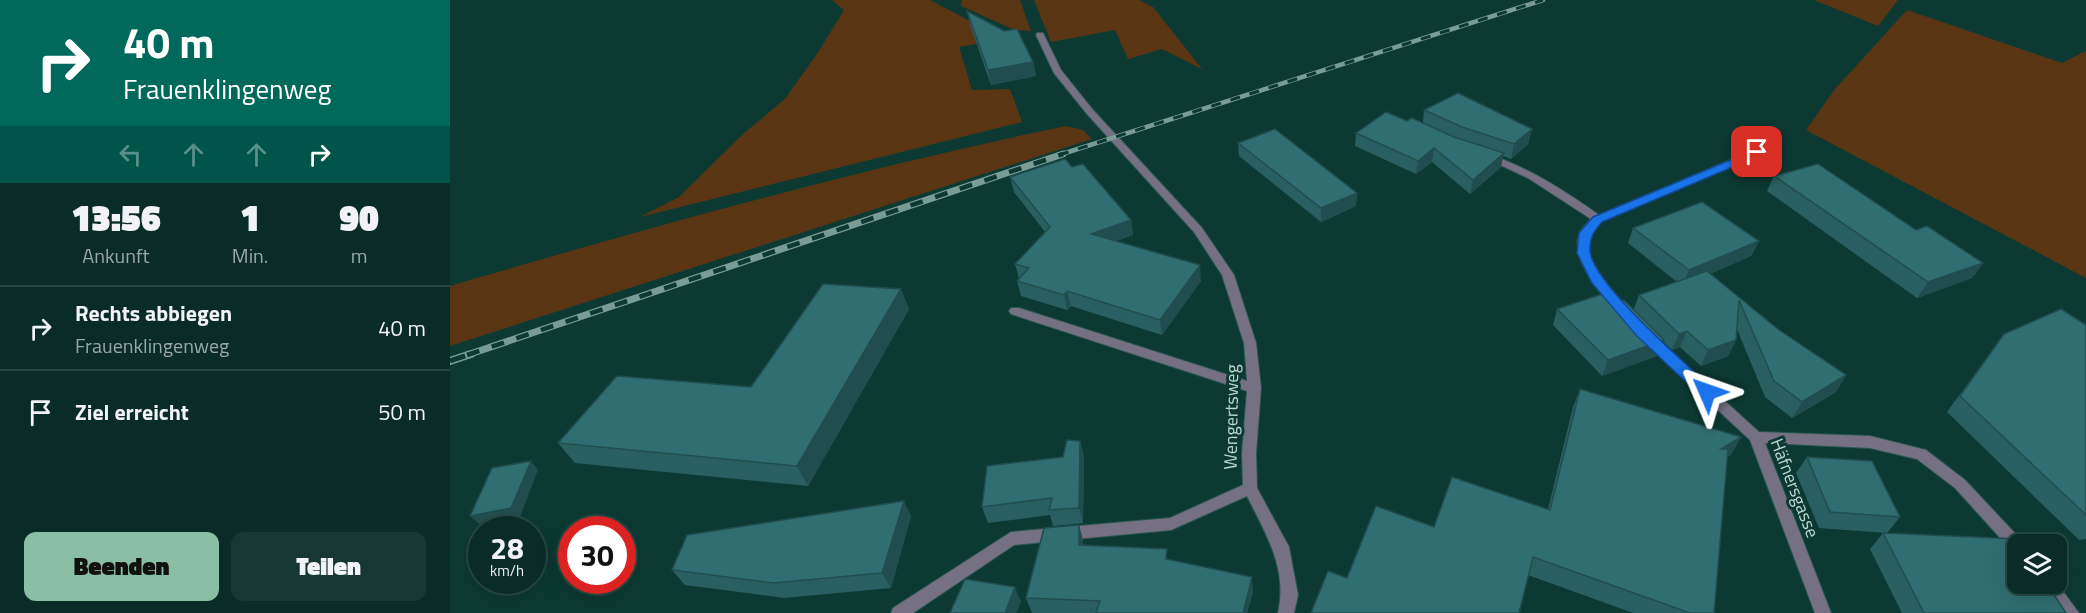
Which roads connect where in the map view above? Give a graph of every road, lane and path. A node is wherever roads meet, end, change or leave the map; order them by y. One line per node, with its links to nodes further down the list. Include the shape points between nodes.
1 (1041, 35): 6 (street, Wengertsweg, via 1057,71 1198,230 1228,275 1250,343)
2 (1757, 152): 4 (street)
3 (1478, 153): 4 (street, via 1552,187)
4 (1598, 219): 7 (street, Häfnersgasse, via 1585,233 1583,253 1599,283 1637,327)
5 (1015, 311): 6 (street)
6 (1254, 388): 8 (street, Wengertsweg)
7 (1756, 437): 9 (street, via 1870,442 1921,454 1960,484); 13 (street, Häfnersgasse)
8 (1250, 488): 11 (street, Wengertsweg, via 1171,524 1011,539); 12 (street, via 1281,548 1290,595)
9 (2007, 535)
10 (2056, 594): 14 (street)
11 (899, 613)
12 (1286, 613)
13 (1823, 613)
14 (2071, 613)

